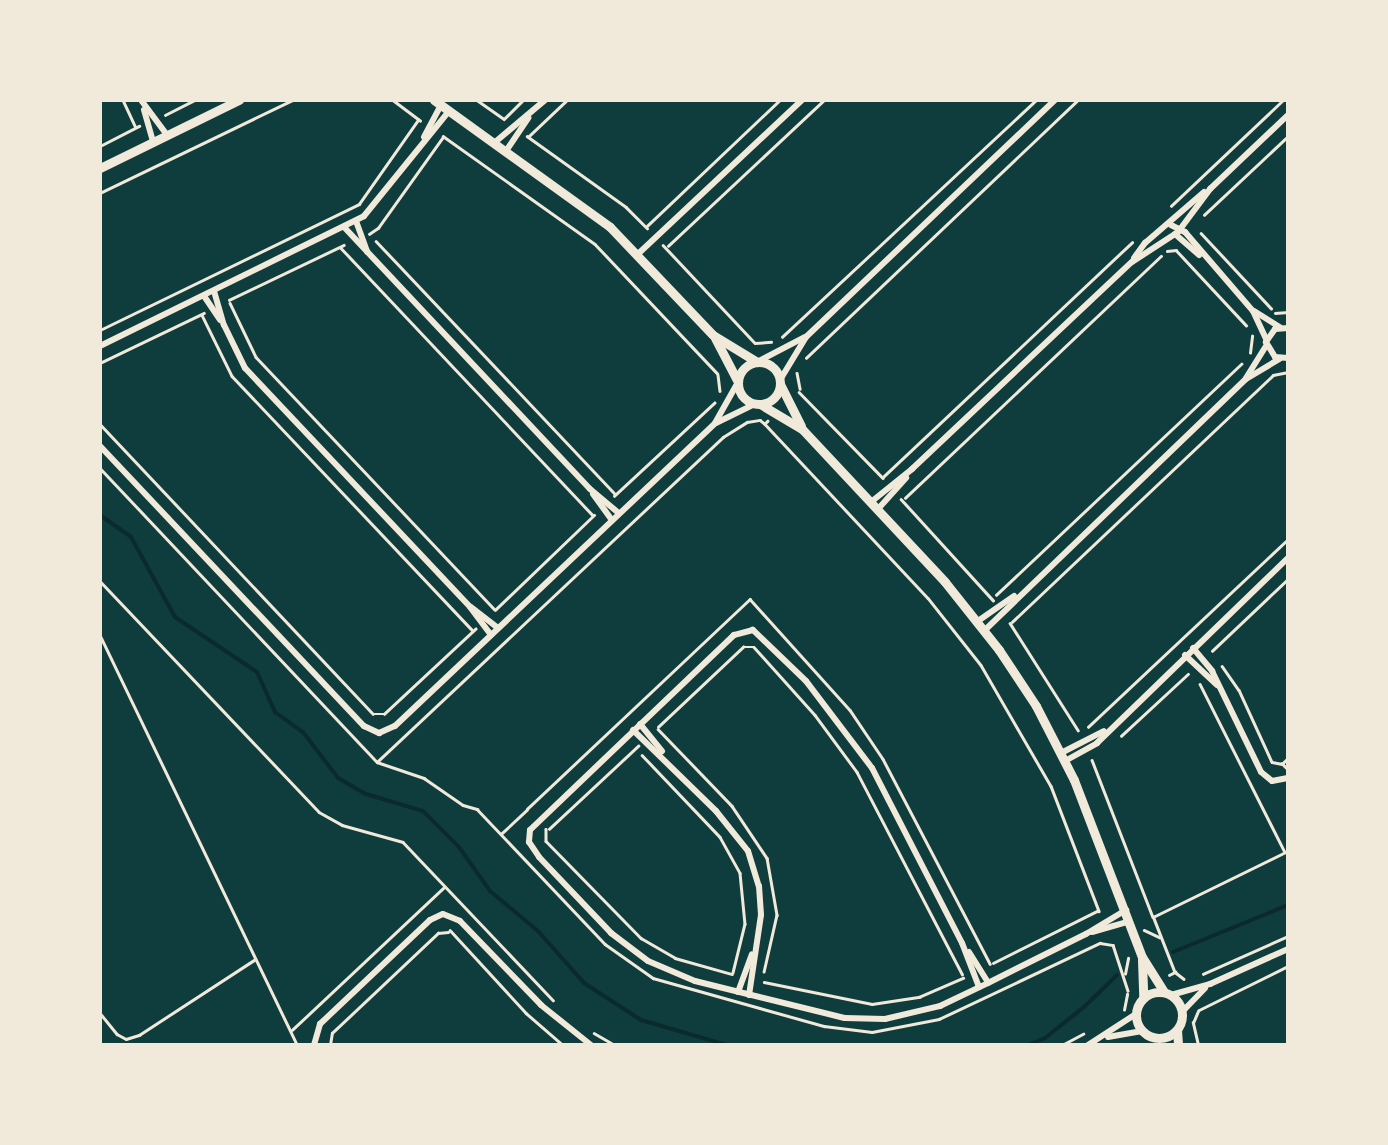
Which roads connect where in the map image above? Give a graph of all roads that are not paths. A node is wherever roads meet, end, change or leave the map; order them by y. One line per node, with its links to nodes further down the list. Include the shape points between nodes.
1 (240, 100): 9 (street)
2 (545, 100): 8 (street)
3 (802, 100): 20 (street)
4 (1054, 100): 28 (street)
5 (142, 102): 9 (street); 10 (street)
6 (441, 105): 11 (street); 15 (street, via 373,208)
7 (1288, 116): 14 (street)
8 (516, 128): 11 (street); 12 (street)
9 (167, 135): 10 (street)
10 (153, 142): 13 (street)
11 (494, 143): 12 (street)
12 (506, 151): 20 (street)
13 (100, 168)
14 (1210, 189): 16 (street); 18 (street)
15 (356, 221): 17 (street); 19 (street)
16 (1172, 225): 18 (street); 21 (street, via 1145,243)
17 (344, 227): 19 (street); 22 (street)
18 (1178, 232): 21 (street); 24 (street)
19 (367, 254): 41 (street)
20 (638, 254): 27 (street)
21 (1132, 262): 40 (street)
22 (214, 292): 23 (street); 25 (street)
23 (204, 296): 25 (street); 30 (street)
24 (1253, 311): 26 (street); 29 (street)
25 (224, 325): 43 (street, via 250,373)
26 (1285, 327): 29 (street)
27 (714, 335): 32 (street); 34 (street)
28 (806, 337): 32 (street); 35 (street)
29 (1266, 342): 31 (street); 33 (street)
30 (100, 346)
31 (1285, 359): 33 (street)
32 (758, 362): 34 (street, via 744,368); 35 (street, via 770,365)
33 (1246, 379): 44 (street)
34 (737, 382): 36 (street, via 743,398); 37 (street)
35 (780, 382): 36 (street, via 772,400); 38 (street)
36 (758, 404): 37 (street); 38 (street)
37 (715, 424): 41 (street)
38 (802, 429): 40 (street)
39 (100, 446): 48 (street, via 371,732 394,726)
40 (874, 506): 45 (street)
41 (616, 517): 46 (street)
42 (1288, 558): 49 (street)
43 (470, 607): 46 (street); 48 (street)
44 (1001, 610): 45 (street); 47 (street)
45 (978, 621): 47 (street)
46 (498, 628): 48 (street)
47 (985, 630): 54 (street)
48 (491, 635)
49 (1193, 648): 50 (street); 51 (street)
50 (1184, 656): 51 (street); 53 (street)
51 (1221, 690): 55 (street, via 1264,776 1276,781)
52 (636, 727): 61 (street, via 734,635 758,632 824,702 872,768); 62 (street, via 748,851 761,900); 66 (street, via 538,820 528,834 531,846 621,942 678,976)
53 (1109, 728): 54 (street); 54 (street, via 1087,750)
54 (1063, 757): 56 (street)
55 (1288, 774)
56 (1126, 910): 57 (street); 58 (street)
57 (1130, 922): 58 (street); 60 (street)
58 (1105, 925): 63 (street)
59 (1288, 949): 64 (street)
60 (1142, 957): 67 (street); 69 (street)
61 (977, 971): 63 (street); 65 (street)
62 (748, 978): 66 (street); 68 (street)
63 (988, 983): 65 (street)
64 (1210, 984): 67 (street); 70 (street)
65 (979, 987): 68 (street, via 927,1011 885,1019 845,1018)
66 (738, 992): 68 (street)
67 (1168, 994): 69 (street); 70 (street)
68 (749, 996)
69 (1144, 998): 71 (street)
70 (1182, 1012): 72 (street)
71 (1136, 1014): 73 (street); 74 (street)
72 (1177, 1030): 75 (street); 79 (street)
73 (1143, 1032): 74 (street); 75 (street)
74 (1102, 1038): 78 (street)
75 (1159, 1041)
76 (314, 1045): 77 (street, via 320,1024 444,914 460,921 541,1005)
77 (591, 1045)
78 (1088, 1045)
79 (1178, 1045)

